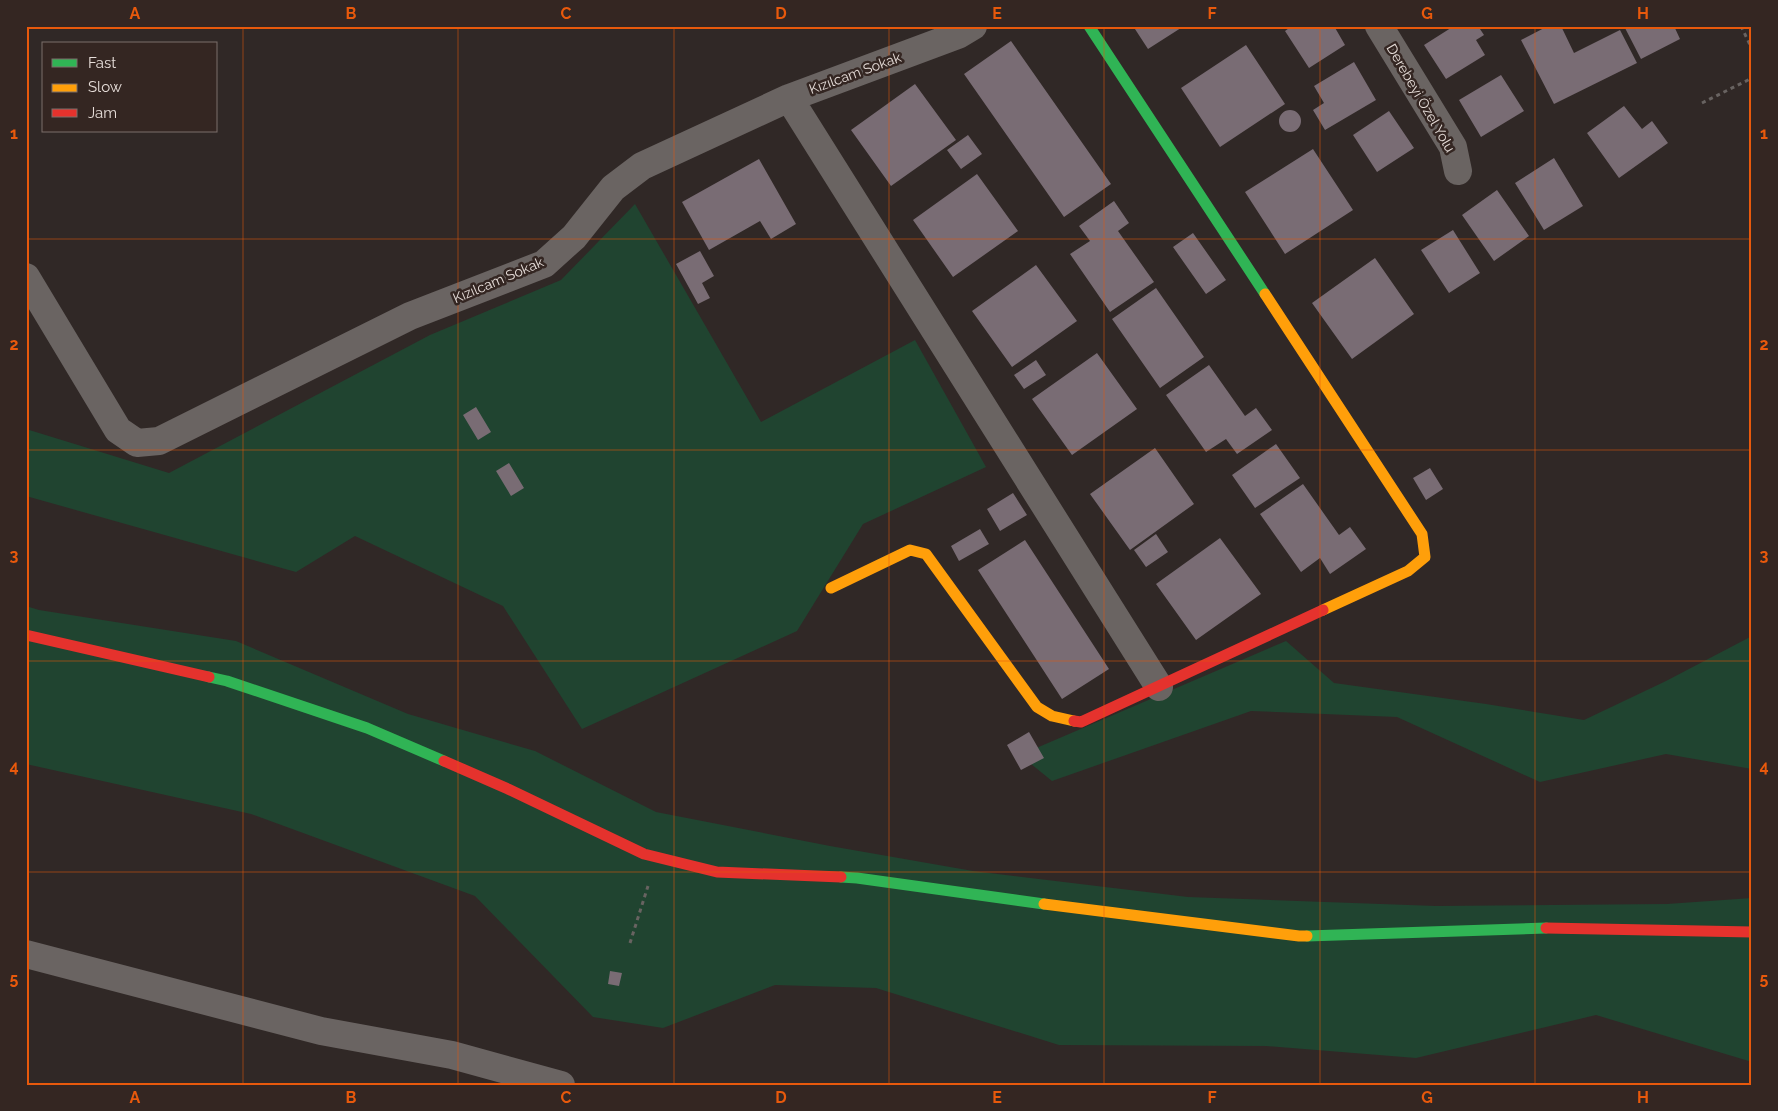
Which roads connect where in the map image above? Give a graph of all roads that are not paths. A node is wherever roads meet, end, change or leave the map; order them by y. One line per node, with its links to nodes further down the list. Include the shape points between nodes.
1 (973, 26): 4 (street, Kızılcam Sokak, via 958,35)
2 (1089, 26): 9 (street, via 1422,534 1425,557 1408,571)
3 (1379, 26): 5 (street, Derebeyi Özel Yolu, via 1453,148)
4 (789, 98): 6 (street, Kızılcam Sokak, via 642,166 613,188 574,237 544,264 410,316 159,441 138,443 118,430); 9 (street)
5 (1458, 171)
6 (26, 277)
7 (831, 588): 9 (street, via 910,550 926,554 1037,707 1052,716 1081,722)
8 (26, 635): 10 (street, via 227,681 367,728 508,789 644,854 717,872 857,878 1299,936 1552,928)
9 (1159, 687)
10 (1752, 932)
11 (26, 954): 12 (street, via 321,1031 452,1055)
12 (561, 1085)

